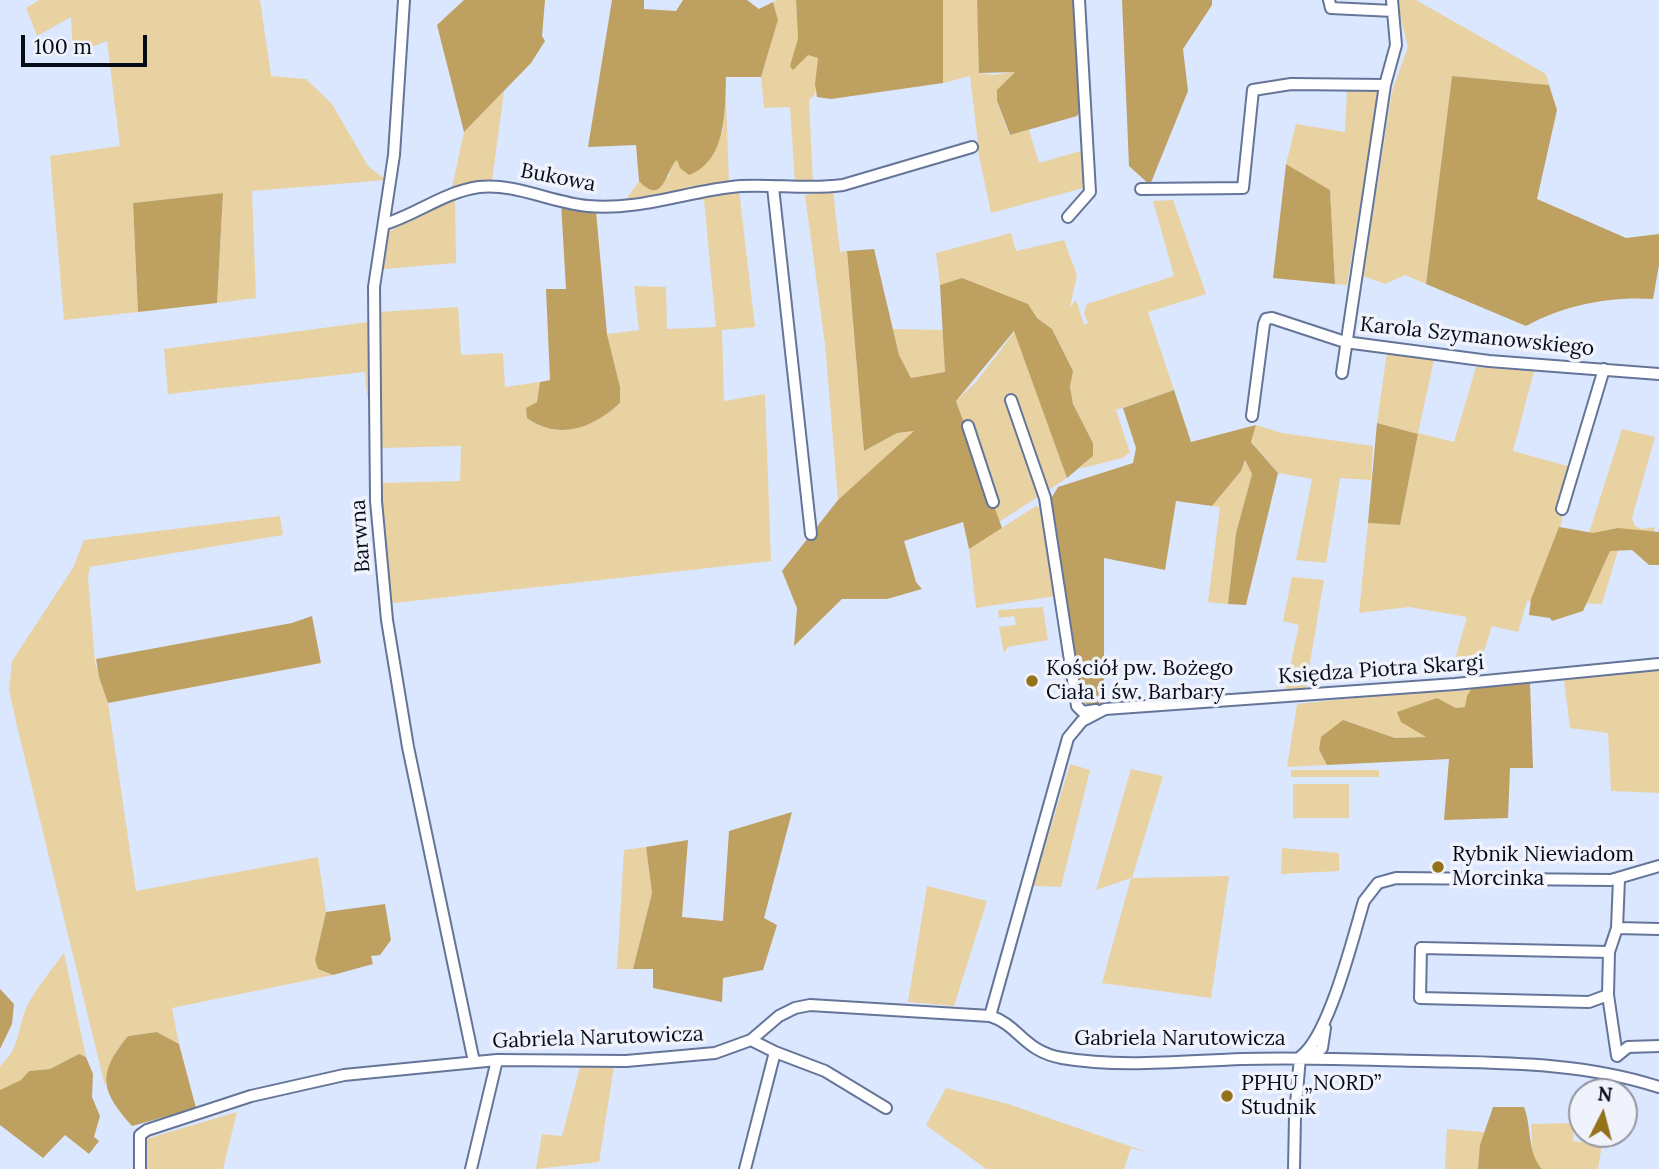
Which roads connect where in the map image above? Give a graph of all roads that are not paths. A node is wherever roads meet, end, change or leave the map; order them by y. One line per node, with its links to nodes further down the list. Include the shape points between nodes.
1 (404, 0): 10 (street, Barwna)
2 (1079, 0): 9 (street, via 1090,192)
3 (1329, 0): 4 (street, Karola Szymanowskiego, via 1331,8)
4 (1392, 5): 5 (street, Karola Szymanowskiego, via 1396,45)
5 (1385, 85): 8 (street, via 1291,84 1253,90 1243,188); 11 (street, Karola Szymanowskiego)
6 (972, 147): 7 (street, Bukowa, via 843,185)
7 (773, 187): 10 (street, Bukowa, via 741,186 644,203 588,206 504,187 479,187 452,193); 20 (street)
8 (1141, 189)
9 (1068, 217)
10 (385, 224): 38 (street, Barwna, via 374,287 376,501 387,620 433,879)
11 (1345, 342): 12 (street, Karola Szymanowskiego, via 1489,361); 13 (street, Karola Szymanowskiego); 16 (street, Karola Szymanowskiego, via 1266,319)
12 (1604, 369): 14 (street, Karola Szymanowskiego); 19 (street, Karola Szymanowskiego)
13 (1342, 373)
14 (1659, 374)
15 (1011, 400): 22 (street, Księdza Piotra Skargi, via 1045,498)
16 (1252, 416)
17 (968, 426): 18 (street)
18 (993, 502)
19 (1562, 509)
20 (811, 534)
21 (1659, 664): 23 (street, Księdza Piotra Skargi)
22 (1073, 687): 23 (street, Księdza Piotra Skargi, via 1080,711); 24 (street, Księdza Piotra Skargi)
23 (1105, 709): 24 (street, Księdza Piotra Skargi, via 1082,721)
24 (1069, 738): 31 (street, Księdza Piotra Skargi)
25 (1659, 866): 26 (street)
26 (1619, 879): 27 (street); 34 (street, via 1396,878 1378,883 1364,901)
27 (1617, 928): 28 (street); 29 (street)
28 (1659, 929)
29 (1609, 952): 30 (street); 30 (street, via 1421,948 1420,998 1589,1002)
30 (1608, 995): 33 (street, via 1617,1056 1628,1047)
31 (990, 1016): 32 (street, Gabriela Narutowicza, via 810,1005 779,1016); 36 (street, Gabriela Narutowicza, via 1037,1050 1064,1058 1104,1062)
32 (751, 1040): 35 (street); 37 (street, Gabriela Narutowicza, via 715,1053 626,1061)
33 (1659, 1046)
34 (1317, 1049): 36 (street, Gabriela Narutowicza); 39 (street, Gabriela Narutowicza, via 1332,1058 1567,1067)
35 (775, 1052): 40 (street, via 825,1071); 43 (street)
36 (1300, 1057): 44 (street)
37 (497, 1060): 38 (street, Gabriela Narutowicza); 42 (street)
38 (474, 1062): 41 (street, Gabriela Narutowicza, via 319,1079 226,1104 140,1135)
39 (1659, 1087)
40 (886, 1108)
41 (140, 1169)
42 (471, 1169)
43 (745, 1169)
44 (1294, 1169)

